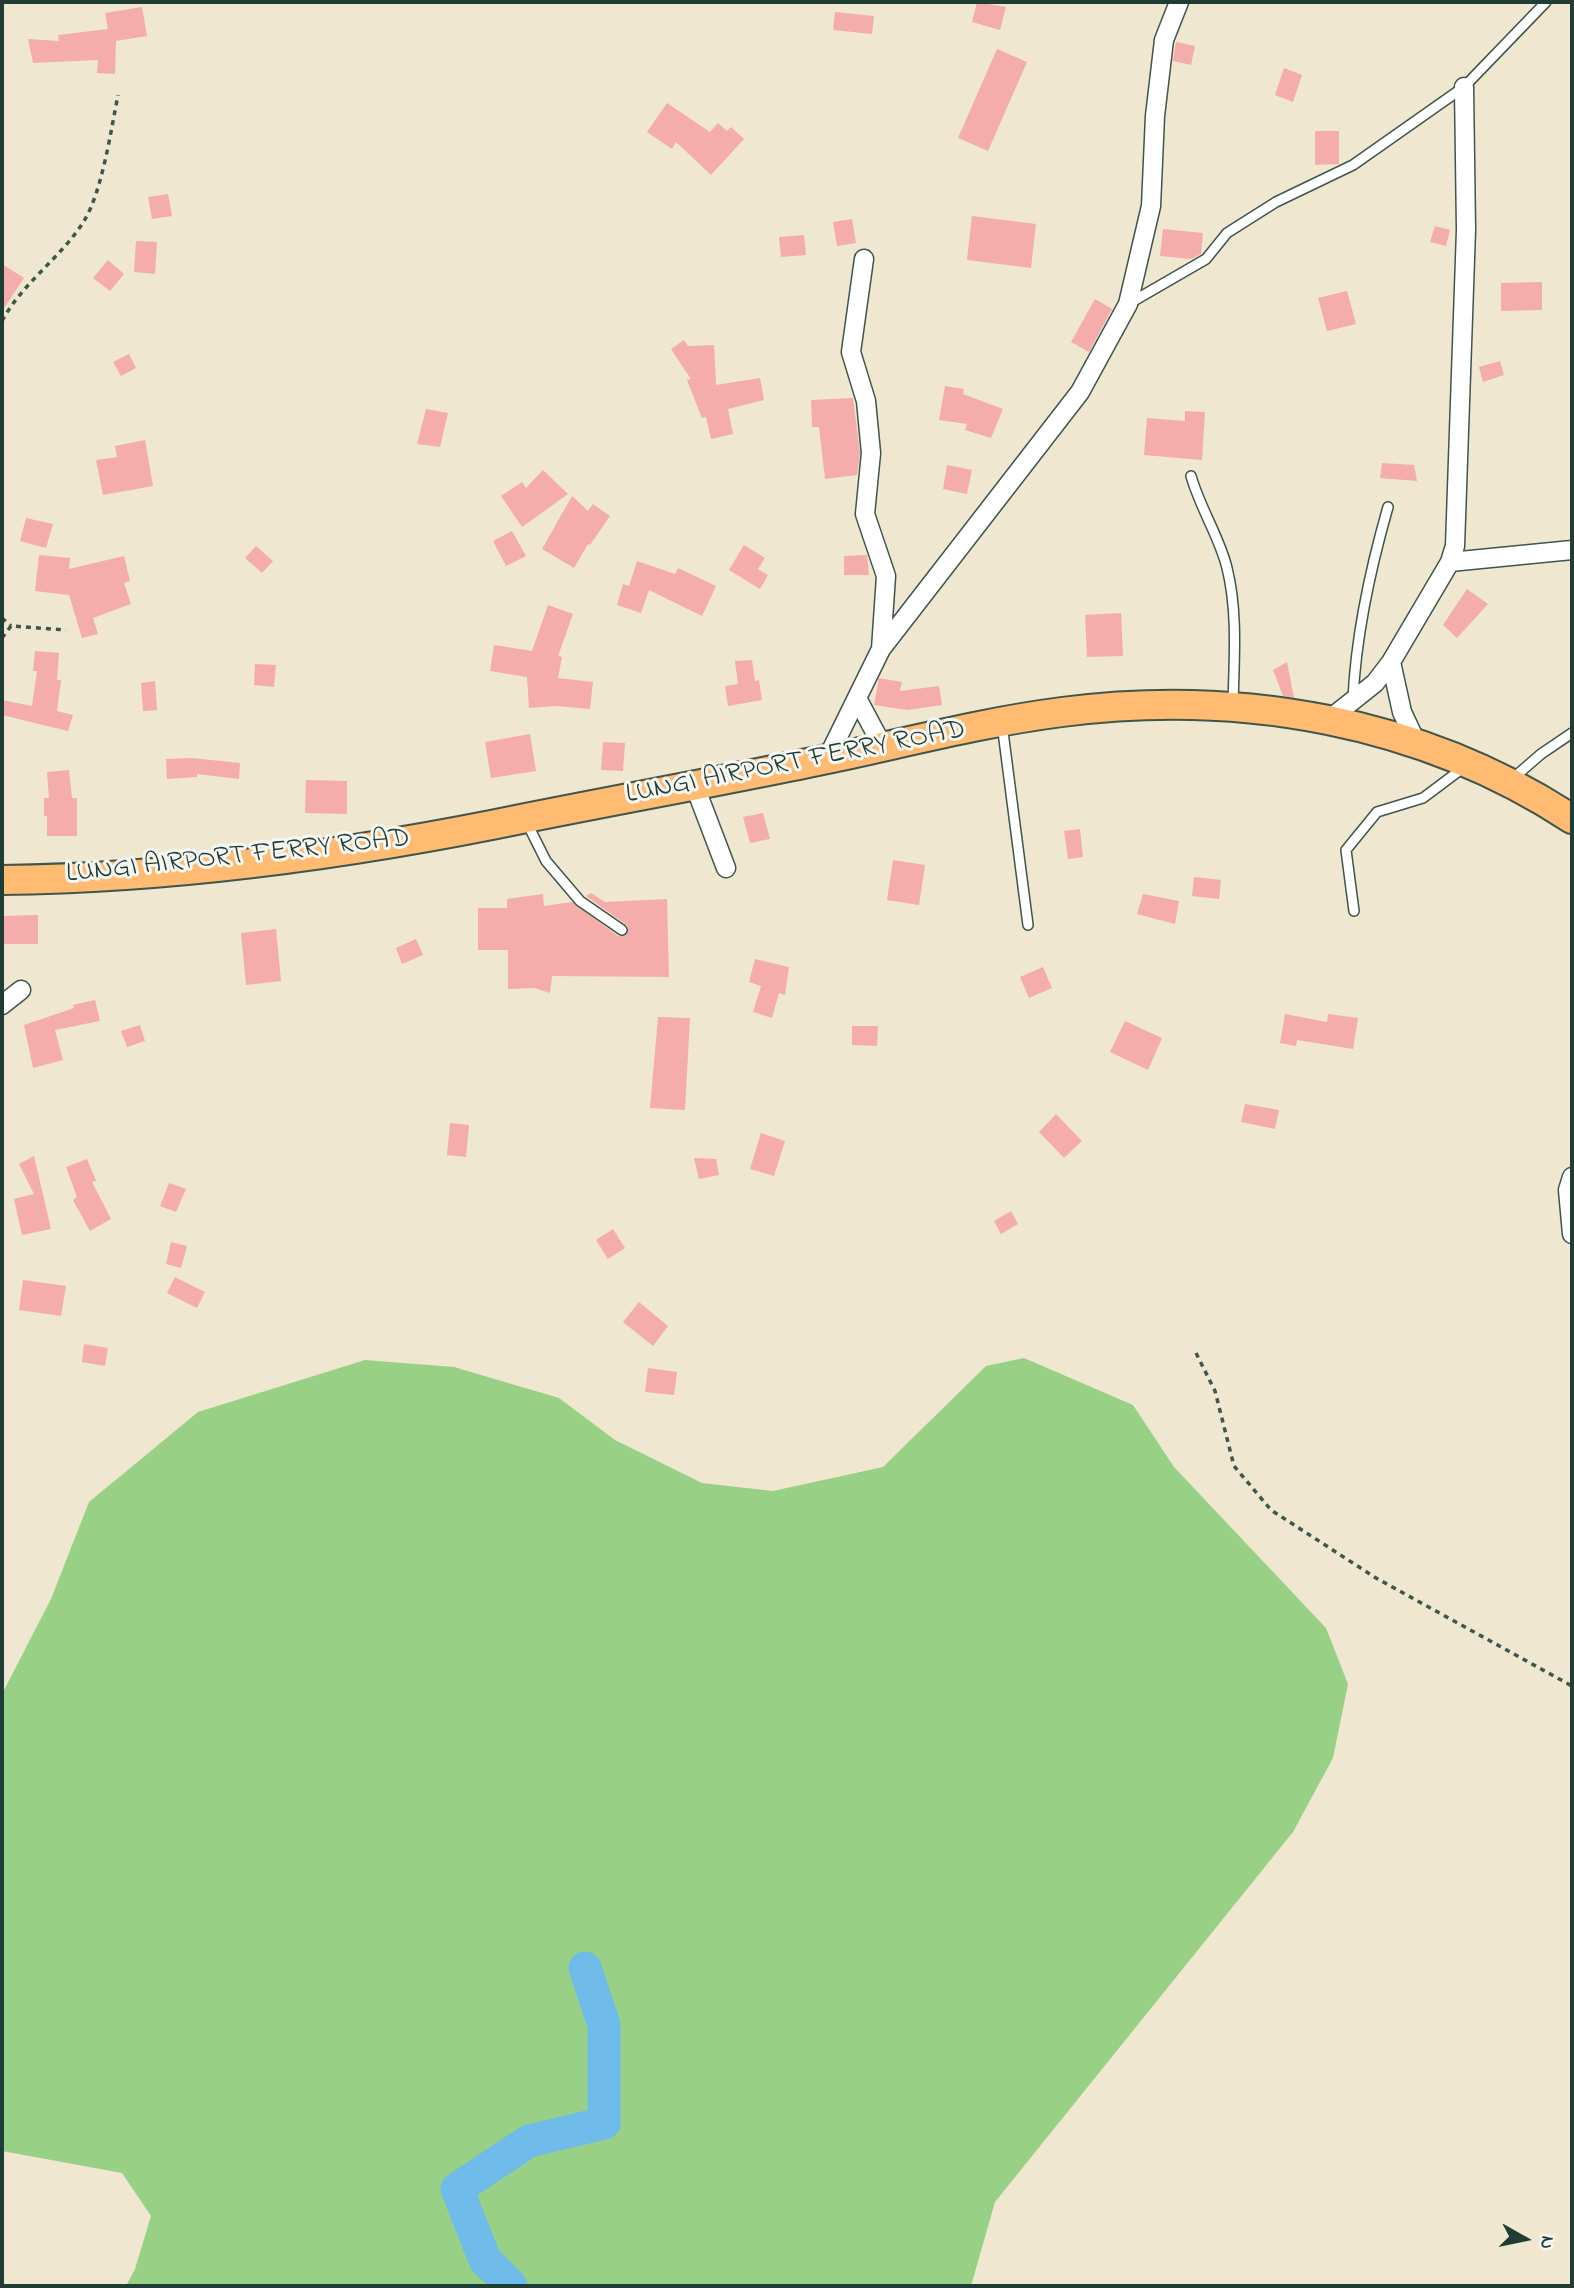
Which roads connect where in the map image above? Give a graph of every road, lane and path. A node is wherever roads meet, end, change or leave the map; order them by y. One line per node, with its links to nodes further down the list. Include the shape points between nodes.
1 (1546, 2): 3 (lane)
2 (1178, 3): 6 (street, via 1164,40 1151,206)
3 (1464, 87): 6 (lane, via 1353,165 1276,202 1227,233 1206,258); 11 (street, via 1466,243 1458,511)
4 (118, 95): 7 (path, via 85,219 55,258 24,287)
5 (864, 259): 16 (street, via 851,352 866,401 871,453 865,514 886,576)
6 (1128, 304): 16 (street, via 1080,392)
7 (2, 321)
8 (1191, 476): 20 (lane, via 1199,506 1227,567 1235,630)
9 (1388, 508): 19 (lane, via 1355,656)
10 (1572, 550): 11 (street)
11 (1450, 562): 17 (street)
12 (2, 618): 13 (path)
13 (11, 626): 14 (path); 15 (path)
14 (66, 629)
15 (2, 638)
16 (881, 649): 18 (street)
17 (1391, 662): 19 (street, via 1375,683); 24 (street, via 1402,712)
18 (858, 700): 25 (street); 26 (street)
19 (1353, 700): 21 (street)
20 (1233, 706): 21 (main road, LUNGI AIRPORT FERRY ROAD); 22 (main road, LUNGI AIRPORT FERRY ROAD, via 1130,705)
21 (1331, 718): 24 (main road, LUNGI AIRPORT FERRY ROAD)
22 (1002, 722): 25 (main road, LUNGI AIRPORT FERRY ROAD); 35 (lane)
23 (1572, 733): 29 (lane)
24 (1416, 742): 27 (main road, LUNGI AIRPORT FERRY ROAD)
25 (883, 747): 26 (main road, LUNGI AIRPORT FERRY ROAD)
26 (827, 759): 28 (main road, LUNGI AIRPORT FERRY ROAD)
27 (1470, 763): 29 (main road, LUNGI AIRPORT FERRY ROAD); 34 (lane, via 1423,798 1377,812 1346,850)
28 (694, 784): 30 (main road, LUNGI AIRPORT FERRY ROAD); 32 (street)
29 (1507, 784): 31 (main road, LUNGI AIRPORT FERRY ROAD)
30 (524, 819): 33 (main road, LUNGI AIRPORT FERRY ROAD, via 347,851 147,872); 36 (lane, via 546,861 580,901)
31 (1572, 819)
32 (726, 868)
33 (2, 880)
34 (1354, 911)
35 (1028, 925)
36 (622, 930)
37 (21, 990): 38 (street)
38 (2, 1005)
39 (1572, 1177): 40 (street, via 1568,1190)
40 (1572, 1234)
41 (1196, 1353): 42 (path, via 1215,1391 1234,1466 1271,1510 1376,1578)
42 (1572, 1686)

